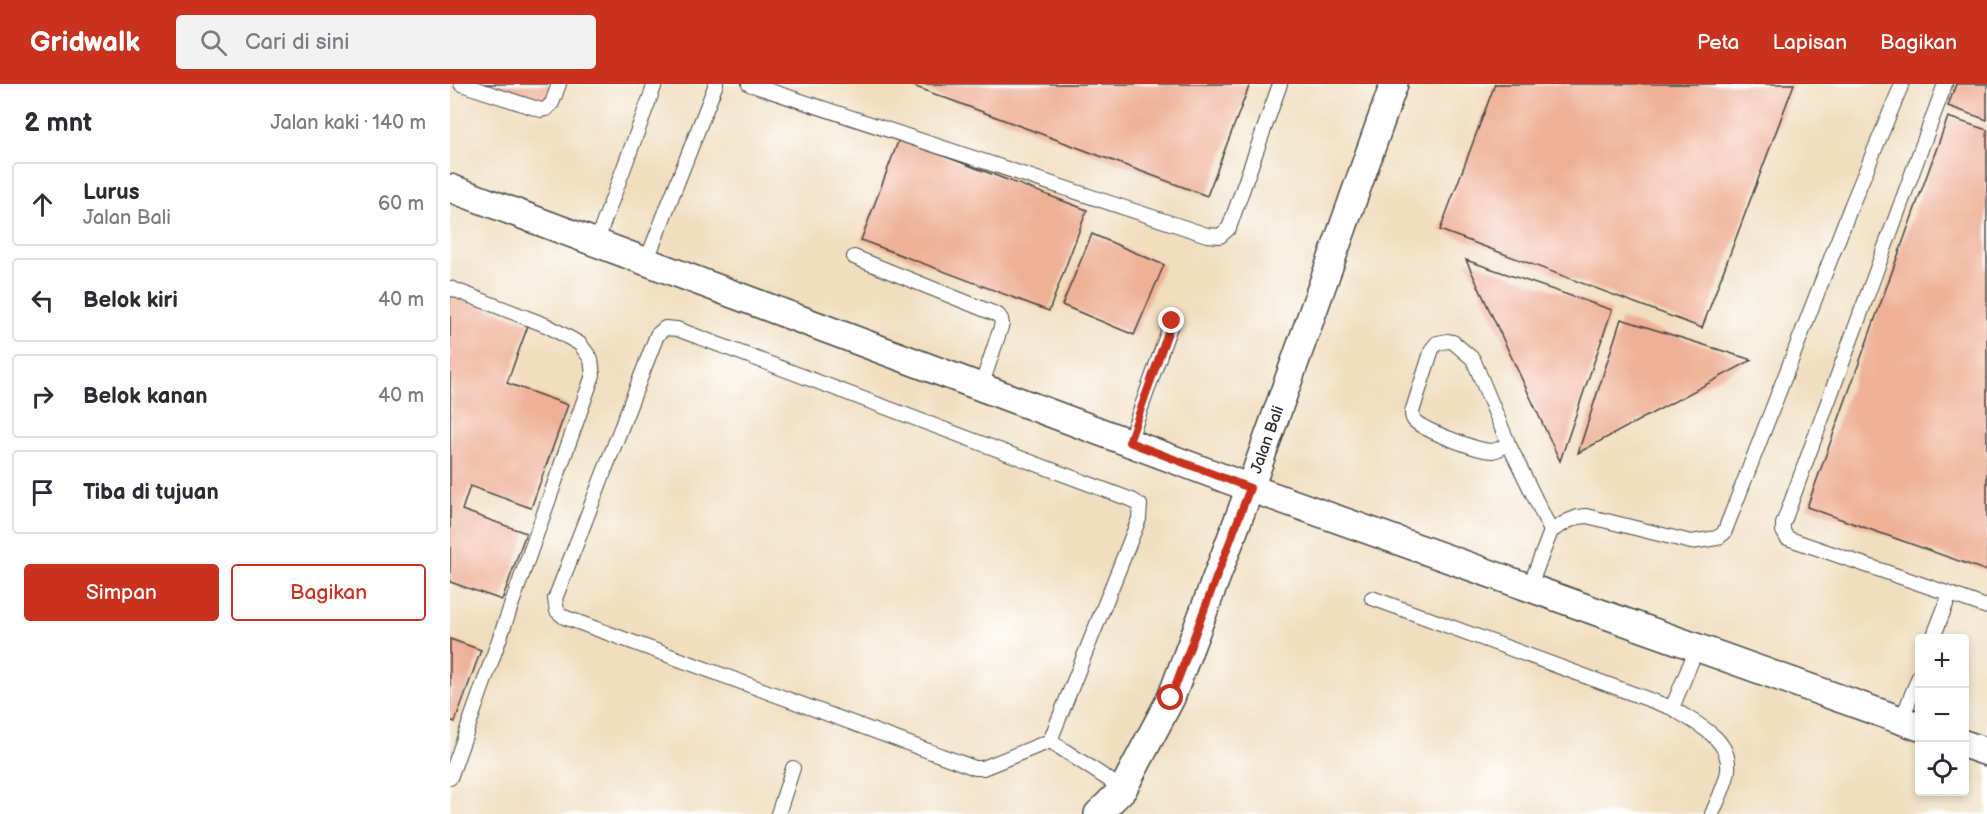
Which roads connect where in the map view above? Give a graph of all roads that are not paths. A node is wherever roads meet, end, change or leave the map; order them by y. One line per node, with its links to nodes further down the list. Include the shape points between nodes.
1 (461, 84): 2 (lane, via 541,110 552,103)
2 (559, 84)
3 (654, 84): 11 (lane)
4 (717, 84): 13 (lane)
5 (1280, 84): 9 (lane, via 1229,228 1220,236 1207,235)
6 (1394, 84): 19 (street, Jalan Bali)
7 (1902, 84): 20 (lane, via 1724,533 1712,540 1691,542 1587,516 1568,520)
8 (1945, 84): 22 (lane, via 1782,531 1787,538)
9 (757, 85)
10 (450, 188): 11 (street)
11 (596, 243): 13 (street)
12 (854, 257): 16 (lane, via 1001,318)
13 (646, 262): 16 (street)
14 (450, 288): 34 (lane, via 548,326 580,344 591,359 593,375)
15 (1172, 321): 17 (lane)
16 (981, 387): 17 (street)
17 (1129, 442): 19 (street)
18 (1508, 443): 18 (lane, via 1501,449 1486,450 1441,435 1412,419 1437,343 1453,342 1473,359); 20 (lane)
19 (1250, 488): 21 (street); 35 (street, Jalan Bali, via 1171,698)
20 (1551, 531): 21 (lane)
21 (1529, 588): 26 (street)
22 (1950, 594): 24 (lane); 25 (lane)
23 (1372, 598): 28 (lane)
24 (1987, 607)
25 (1935, 634)
26 (1696, 648): 28 (lane); 29 (street)
27 (1917, 688): 29 (lane)
28 (1672, 708): 38 (lane, via 1715,736 1725,749 1728,770)
29 (1910, 724)
30 (1055, 745): 30 (lane, via 1139,519 1140,506 677,329 665,328 657,335 555,600 556,612 975,768); 35 (lane)
31 (1969, 745): 32 (street)
32 (1987, 752)
33 (793, 768): 36 (lane)
34 (450, 778)
35 (1123, 789): 37 (street, Jalan Bali)
36 (778, 814)
37 (1098, 814)
38 (1712, 814)

